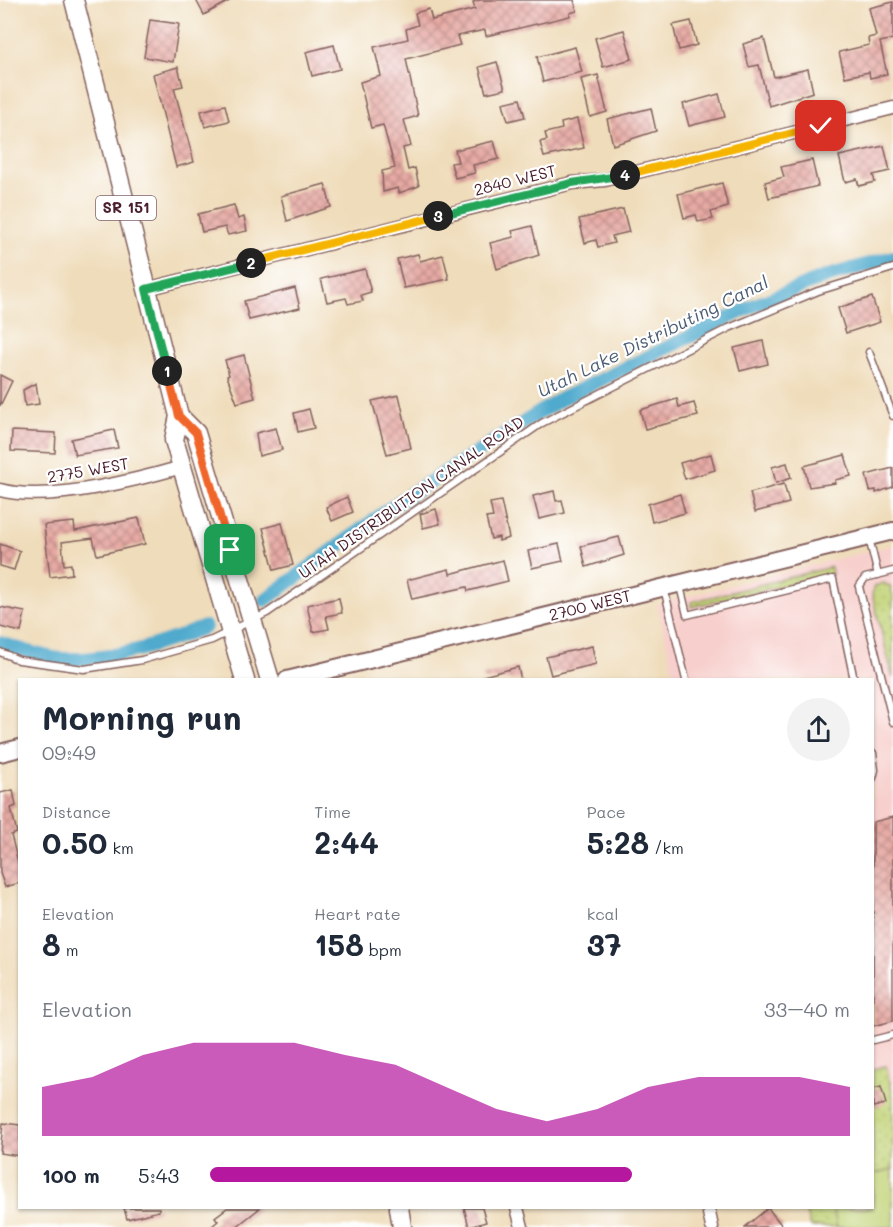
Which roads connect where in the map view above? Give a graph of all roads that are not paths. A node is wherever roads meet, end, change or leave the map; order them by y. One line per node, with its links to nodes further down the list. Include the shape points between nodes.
1 (74, 0): 4 (main road, SR 151)
2 (893, 108): 4 (street, 2840 WEST)
3 (893, 268): 15 (lane, UTAH DISTRIBUTION CANAL ROAD, via 818,291 729,328 542,423 267,613)
4 (146, 289): 6 (main road, SR 151)
5 (869, 352): 7 (lane)
6 (179, 416): 8 (main road, SR 151, via 174,440); 15 (main road, SR 151, via 196,433)
7 (893, 416)
8 (182, 467): 9 (street, 2775 WEST, via 55,493 30,496); 16 (main road, SR 151)
9 (0, 490)
10 (893, 531): 11 (main road, 2700 WEST)
11 (868, 537): 13 (lane); 14 (main road, 2700 WEST)
12 (893, 571): 13 (lane)
13 (878, 575): 24 (lane, via 862,579 859,587)
14 (671, 585): 18 (main road, 2700 WEST); 22 (lane); 23 (lane, via 687,615 833,579)
15 (251, 620): 16 (lane, UTAH DISTRIBUTION CANAL ROAD); 20 (main road, SR 151)
16 (230, 631): 17 (lane, UTAH DISTRIBUTION CANAL ROAD, via 142,660 84,669 19,660); 19 (main road, SR 151)
17 (0, 652)
18 (335, 674): 21 (main road, 2700 WEST)
19 (244, 678)
20 (269, 678)
21 (303, 678)
22 (686, 678)
23 (854, 678)
24 (893, 722)
25 (18, 748): 26 (main road)
26 (0, 753)
27 (893, 1035): 28 (lane)
28 (874, 1040)
29 (399, 1209): 32 (main road)
30 (517, 1209): 33 (street)
31 (708, 1209): 34 (street)
32 (402, 1227)
33 (522, 1227)
34 (712, 1227)

